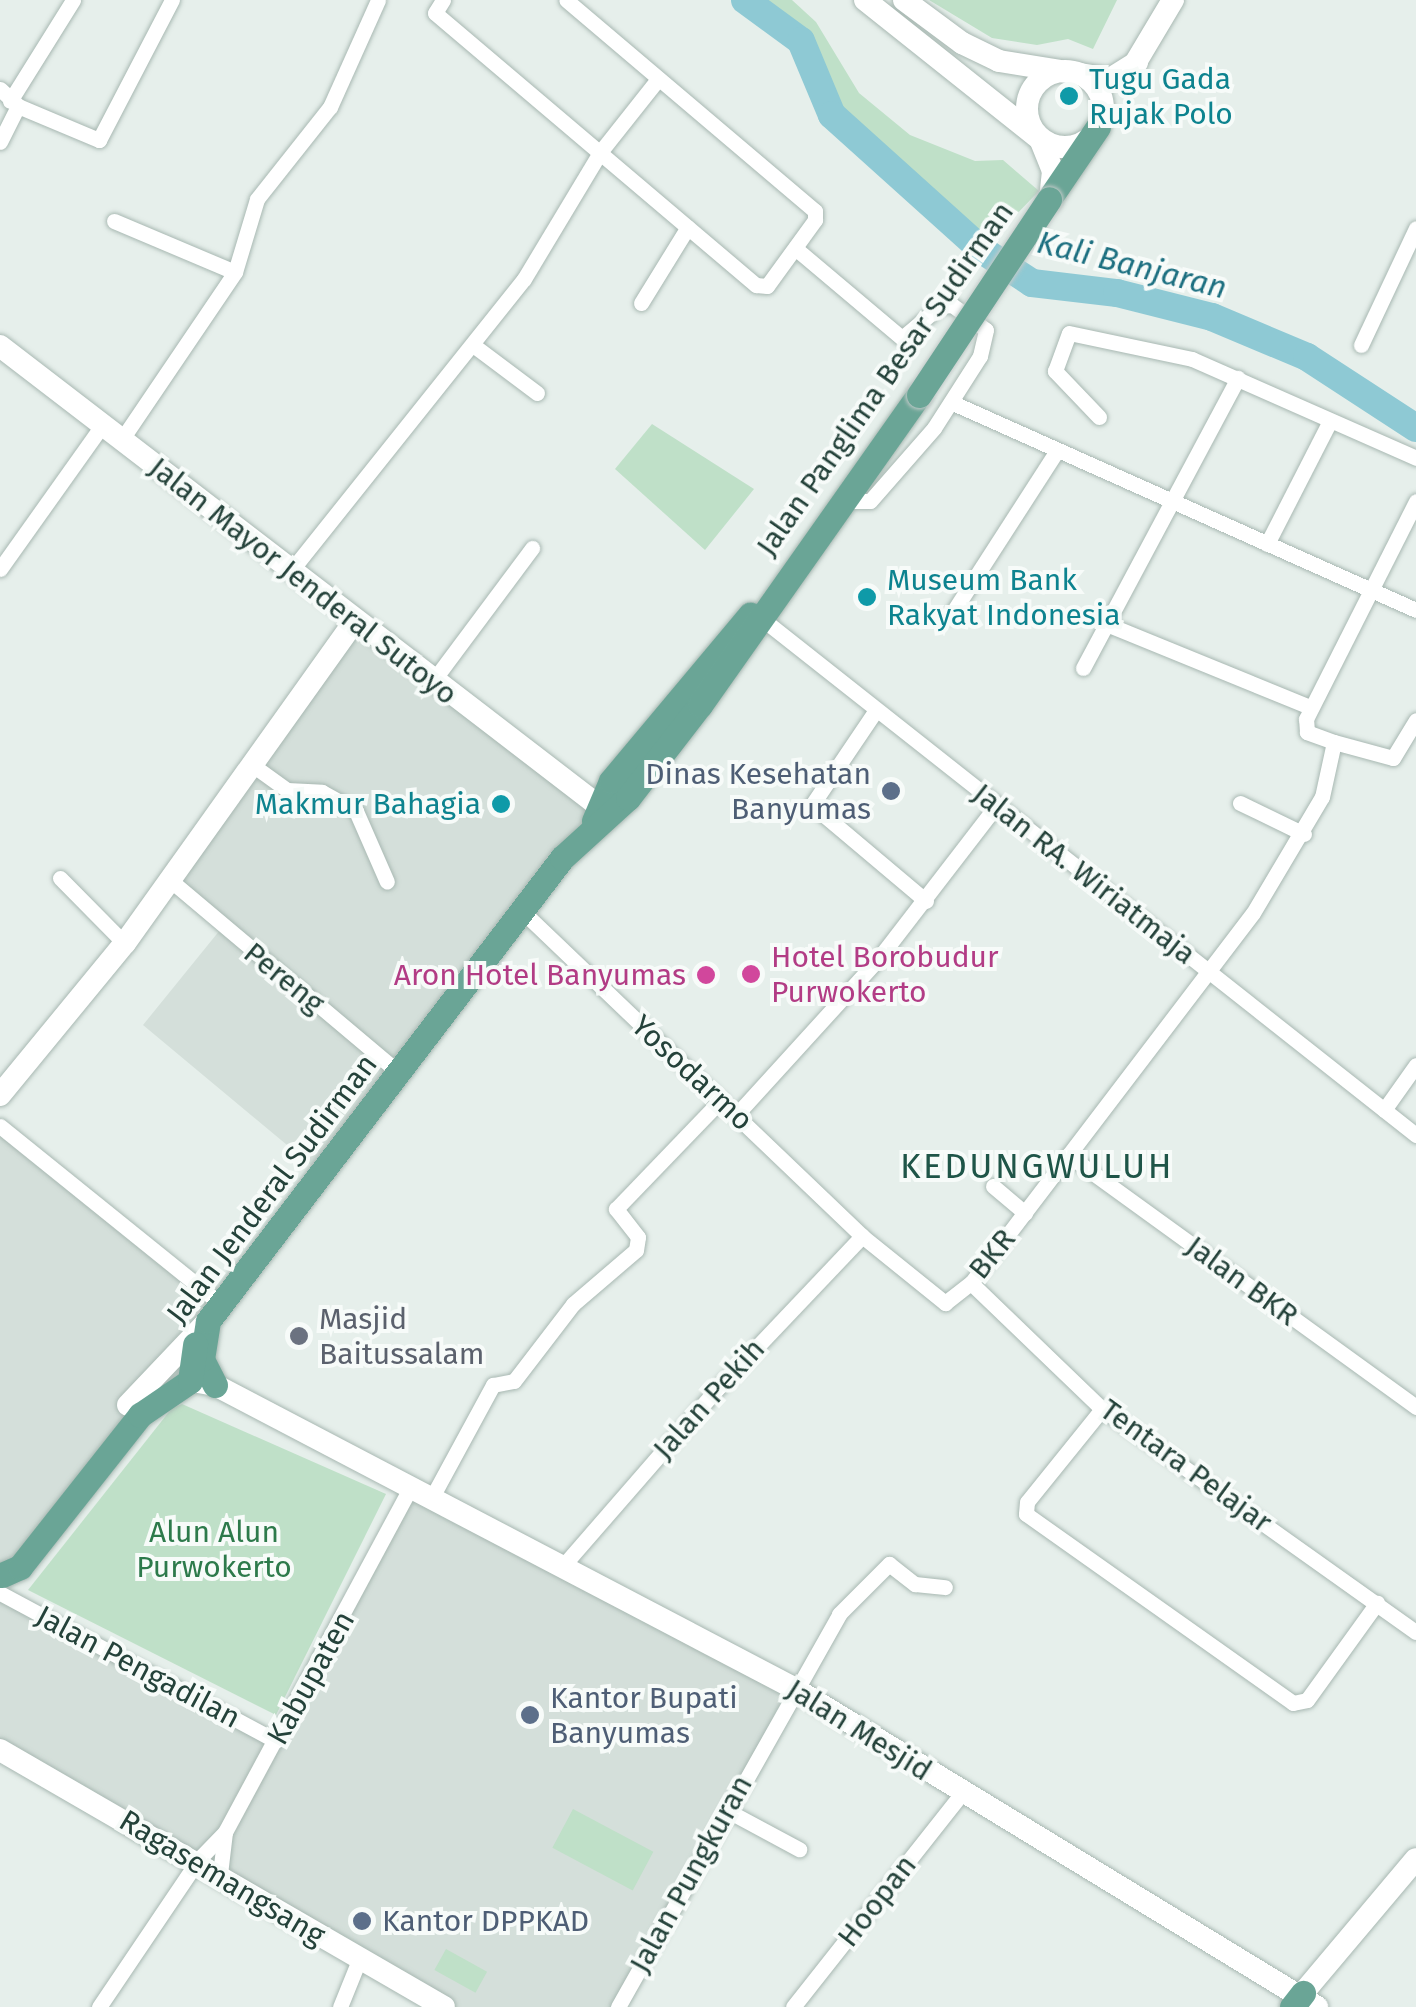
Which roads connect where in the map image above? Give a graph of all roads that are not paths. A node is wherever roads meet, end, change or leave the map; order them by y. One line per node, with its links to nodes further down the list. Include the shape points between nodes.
1 (73, 0): 12 (street)
2 (172, 0): 12 (street, via 99,140)
3 (378, 0): 22 (street, via 330,107 257,199)
4 (444, 0): 16 (street, via 436,14)
5 (566, 0): 11 (street)
6 (864, 0): 14 (main road)
7 (904, 0): 10 (main road, via 999,61)
8 (1174, 0): 9 (main road)
9 (1137, 62): 10 (main road, via 1110,79); 13 (main road)
10 (1072, 72): 13 (main road, via 1097,88 1103,108); 14 (main road, via 1048,75 1030,92 1027,118)
11 (658, 79): 16 (street); 21 (street, via 814,210 816,220)
12 (9, 98): 15 (street)
13 (1098, 128): 14 (main road, via 1072,147); 17 (main road)
14 (1040, 139): 17 (main road, via 1052,171)
15 (0, 142)
16 (601, 151): 19 (street); 24 (street, via 535,264)
17 (1050, 199): 36 (main road, Jalan Panglima Besar Sudirman, bridge)
18 (114, 220): 22 (street)
19 (688, 226): 21 (street, via 763,288); 23 (street)
20 (1416, 228): 25 (street)
21 (795, 248): 29 (street, via 902,338 940,306 952,305 978,320 984,343)
22 (235, 272): 33 (street)
23 (641, 303)
24 (473, 345): 28 (street); 42 (street)
25 (1361, 345)
26 (0, 346): 32 (main road, Jalan Mayor Jenderal Sutoyo)
27 (1238, 378): 30 (street, via 1192,360 1069,333 1055,371); 31 (street); 38 (street)
28 (537, 393)
29 (952, 404): 34 (street); 36 (street, via 870,502)
30 (1100, 417)
31 (1330, 421): 35 (street); 39 (street)
32 (102, 424): 33 (main road, Jalan Mayor Jenderal Sutoyo); 41 (street)
33 (122, 439): 42 (main road, Jalan Mayor Jenderal Sutoyo)
34 (1056, 452): 38 (street); 46 (street)
35 (1416, 458)
36 (846, 500): 44 (main road, Jalan Panglima Besar Sudirman)
37 (1416, 501): 43 (street)
38 (1171, 502): 39 (street); 48 (street)
39 (1268, 544): 43 (street)
40 (532, 548): 50 (street)
41 (3, 558)
42 (290, 572): 47 (main road, Jalan Mayor Jenderal Sutoyo)
43 (1370, 590): 45 (street); 51 (street)
44 (762, 608): 52 (street, Jalan RA. Wiriatmaja); 58 (main road, Jalan Panglima Besar Sudirman, via 711,691)
45 (1416, 610)
46 (951, 615)
47 (353, 623): 50 (main road, Jalan Mayor Jenderal Sutoyo); 55 (main road)
48 (1104, 623): 49 (street); 51 (street)
49 (1083, 668)
50 (433, 681): 58 (main road, Jalan Mayor Jenderal Sutoyo)
51 (1310, 707): 54 (street, via 1307,732)
52 (874, 712): 57 (street, Jalan RA. Wiriatmaja); 63 (street, via 812,805)
53 (1416, 720): 54 (street, via 1393,758)
54 (1334, 742): 59 (street, BKR, via 1325,787)
55 (251, 764): 61 (main road); 62 (street, via 287,790 322,792 348,804 363,821)
56 (1240, 802): 59 (street)
57 (996, 806): 63 (street); 66 (street, Jalan RA. Wiriatmaja)
58 (600, 816): 64 (main road, Jalan Jenderal Sudirman)
59 (1304, 834): 66 (street, BKR)
60 (60, 878): 65 (street)
61 (170, 880): 65 (main road); 68 (street, Pereng)
62 (386, 882)
63 (926, 901): 72 (street)
64 (522, 911): 68 (main road, Jalan Jenderal Sudirman); 70 (street, Yosodarmo)
65 (124, 943): 69 (main road)
66 (1209, 971): 71 (street, Jalan RA. Wiriatmaja); 75 (street, BKR)
67 (1416, 1064): 71 (street)
68 (399, 1073): 80 (main road, Jalan Jenderal Sudirman)
69 (0, 1095)
70 (720, 1100): 72 (street, Yosodarmo); 85 (street, Kabupaten, via 616,1208 638,1237 636,1250 573,1304 514,1381 494,1385)
71 (1384, 1110): 74 (street, Jalan RA. Wiriatmaja)
72 (737, 1114): 78 (street, Yosodarmo)
73 (0, 1126): 80 (street)
74 (1416, 1136)
75 (1068, 1155): 77 (street, BKR); 82 (street, Jalan BKR)
76 (994, 1186): 77 (street)
77 (1025, 1213): 79 (street, BKR)
78 (862, 1236): 79 (street, BKR, via 935,1301 954,1299); 86 (street, Jalan Pekih)
79 (971, 1282): 84 (street, Tentara Pelajar)
80 (213, 1319): 81 (main road, Jalan Jenderal Sudirman, via 193,1346); 83 (main road)
81 (203, 1383): 85 (main road, Jalan Mesjid); 87 (main road, via 140,1415 20,1567)
82 (1413, 1399)
83 (128, 1406): 87 (main road)
84 (1102, 1409): 89 (street, Tentara Pelajar); 89 (street, via 1027,1502 1026,1514 1293,1703 1307,1700)
85 (420, 1493): 86 (main road, Jalan Mesjid); 92 (street, Kabupaten)
86 (562, 1567): 91 (main road, Jalan Mesjid)
87 (1, 1582): 92 (street, Jalan Pengadilan)
88 (945, 1587): 91 (street, Jalan Pungkuran, via 915,1584 885,1566 839,1614)
89 (1377, 1603): 90 (street, Tentara Pelajar)
90 (1416, 1632)
91 (792, 1688): 94 (main road, Jalan Mesjid); 95 (street, Jalan Pungkuran)
92 (276, 1740): 96 (street, Kabupaten)
93 (0, 1750): 99 (main road, Ragasemangsang)
94 (961, 1794): 102 (main road, Jalan Mesjid); 107 (street, Hoopan)
95 (728, 1811): 97 (street); 106 (street, Jalan Pungkuran)
96 (225, 1832): 99 (street, Kabupaten); 100 (street)
97 (799, 1849)
98 (1416, 1859): 102 (main road)
99 (198, 1860): 100 (main road, Ragasemangsang); 103 (street, Kabupaten)
100 (220, 1874): 101 (main road, Ragasemangsang)
101 (359, 1960): 104 (street); 105 (main road, Ragasemangsang)
102 (1304, 2002)
103 (99, 2007)
104 (340, 2007)
105 (444, 2007)
106 (618, 2007)
107 (793, 2007)

